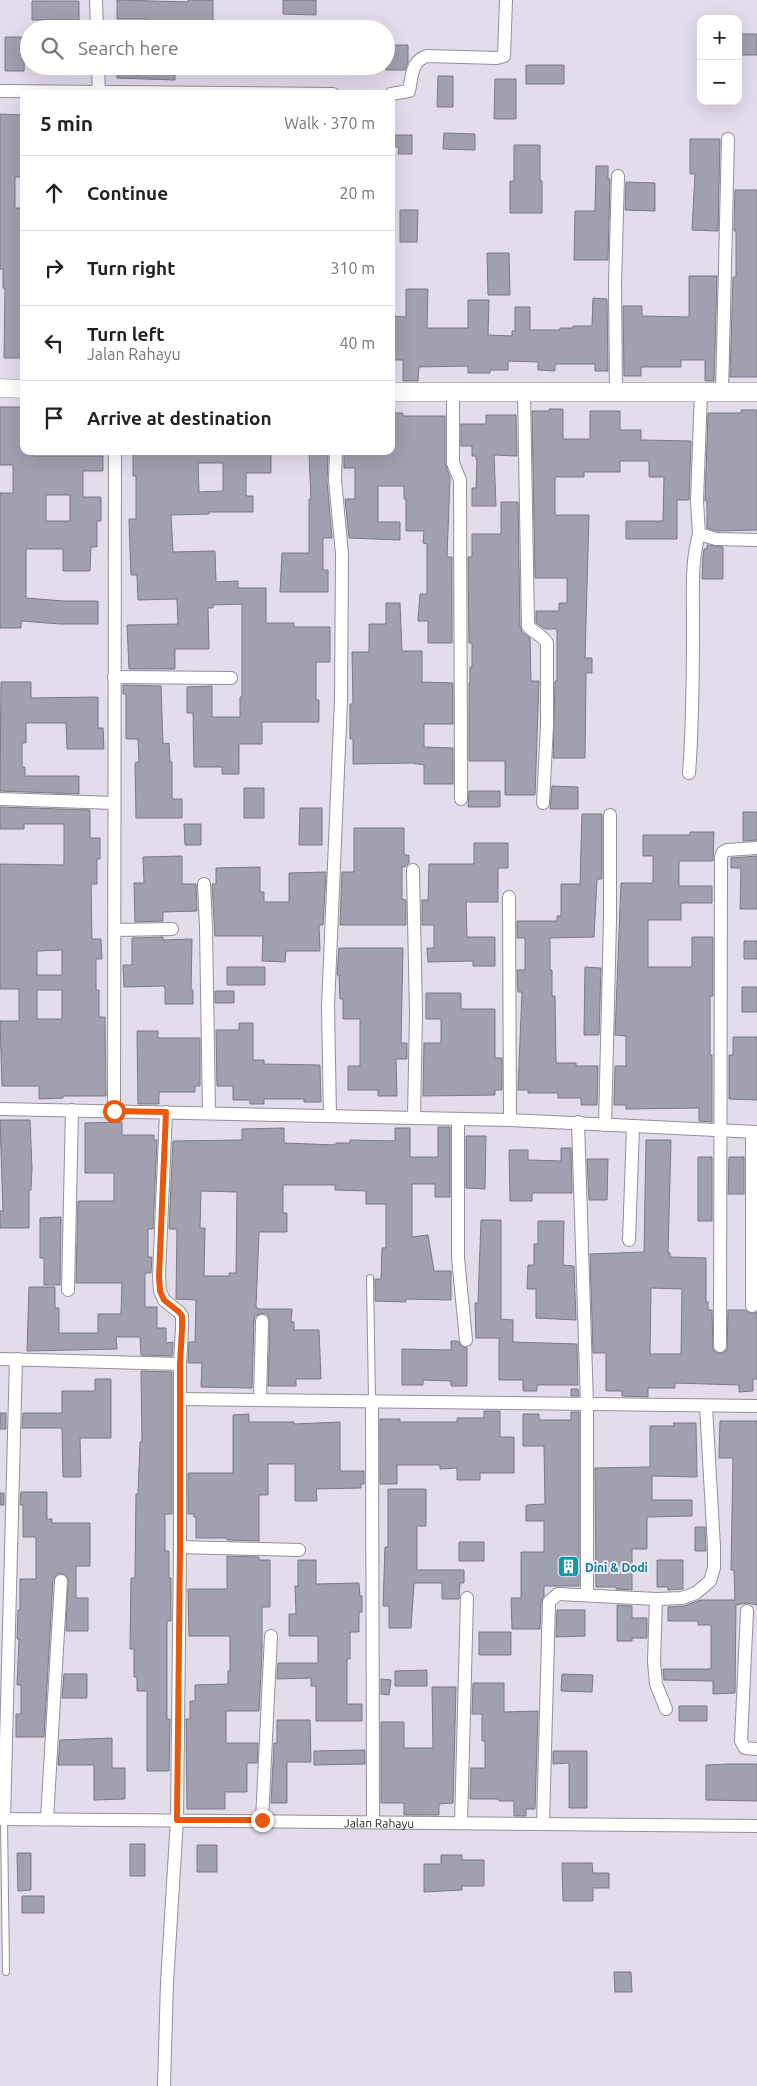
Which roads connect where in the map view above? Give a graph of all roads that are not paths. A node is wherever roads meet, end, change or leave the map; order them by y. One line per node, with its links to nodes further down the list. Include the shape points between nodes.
1 (96, 0): 3 (street)
2 (506, 0): 8 (street, via 504,56 419,58 409,91)
3 (97, 20)
4 (98, 75): 5 (street)
5 (99, 90)
6 (0, 91): 7 (street)
7 (20, 91)
8 (395, 94)
9 (728, 139): 17 (street)
10 (618, 176): 13 (street)
11 (0, 388): 12 (street)
12 (20, 388)
13 (616, 391): 15 (street); 16 (street)
14 (395, 392): 19 (street)
15 (524, 392): 19 (street); 30 (street, via 528,626 547,643)
16 (701, 392): 17 (street); 22 (street)
17 (722, 392): 18 (street)
18 (757, 392)
19 (453, 393): 28 (street, via 453,463 460,480)
20 (114, 455): 24 (street)
21 (336, 455): 43 (street, via 342,554 341,690 328,1007)
22 (698, 534): 23 (street, via 716,539); 26 (street, via 693,576)
23 (757, 540)
24 (114, 677): 25 (street); 29 (street)
25 (231, 678)
26 (689, 773)
27 (0, 799): 29 (street)
28 (460, 799)
29 (114, 803): 36 (street)
30 (543, 803)
31 (610, 815): 48 (street)
32 (757, 848): 50 (street, via 727,850 721,857)
33 (413, 870): 44 (street)
34 (204, 884): 42 (street)
35 (508, 897): 46 (street)
36 (114, 930): 37 (street); 40 (street)
37 (172, 930)
38 (0, 1109): 39 (street)
39 (72, 1110): 40 (street); 54 (street)
40 (114, 1111): 41 (street)
41 (166, 1112): 42 (street); 61 (street, via 159,1276 164,1300 182,1316)
42 (208, 1112): 43 (street)
43 (330, 1116): 44 (street)
44 (414, 1118): 45 (street)
45 (458, 1119): 46 (street); 57 (street, via 458,1258)
46 (510, 1120): 47 (street)
47 (578, 1122): 48 (street); 65 (street)
48 (605, 1125): 49 (street)
49 (633, 1127): 50 (street); 52 (street)
50 (722, 1131): 51 (street); 58 (street)
51 (755, 1132): 55 (street)
52 (629, 1240)
53 (370, 1278): 64 (lane)
54 (68, 1290)
55 (752, 1306)
56 (262, 1321): 63 (street)
57 (466, 1340)
58 (720, 1346)
59 (0, 1359): 60 (street)
60 (16, 1359): 61 (street); 78 (street)
61 (180, 1364): 62 (street)
62 (180, 1399): 63 (street); 68 (street)
63 (260, 1400): 64 (street)
64 (372, 1400): 65 (street); 82 (street)
65 (588, 1405): 66 (street); 71 (street)
66 (706, 1406): 67 (street); 73 (street, via 714,1568 710,1581 696,1593 682,1598)
67 (757, 1406)
68 (180, 1547): 69 (street); 80 (street)
69 (299, 1550)
70 (61, 1581): 79 (street)
71 (587, 1594): 73 (street); 84 (street, via 558,1594 549,1602)
72 (467, 1598): 83 (street)
73 (656, 1599): 76 (street, via 656,1684)
74 (746, 1611): 77 (street, via 741,1742 745,1748)
75 (271, 1636): 81 (street)
76 (666, 1709)
77 (757, 1750)
78 (2, 1819): 79 (street, Jalan Rahayu); 86 (lane)
79 (47, 1819): 80 (street, Jalan Rahayu)
80 (177, 1820): 81 (street, Jalan Rahayu); 87 (street)
81 (262, 1820): 82 (street, Jalan Rahayu)
82 (373, 1822): 83 (street, Jalan Rahayu)
83 (460, 1822): 84 (street, Jalan Rahayu)
84 (543, 1824): 85 (street, Jalan Rahayu)
85 (757, 1826)
86 (6, 1972)
87 (164, 2086)

